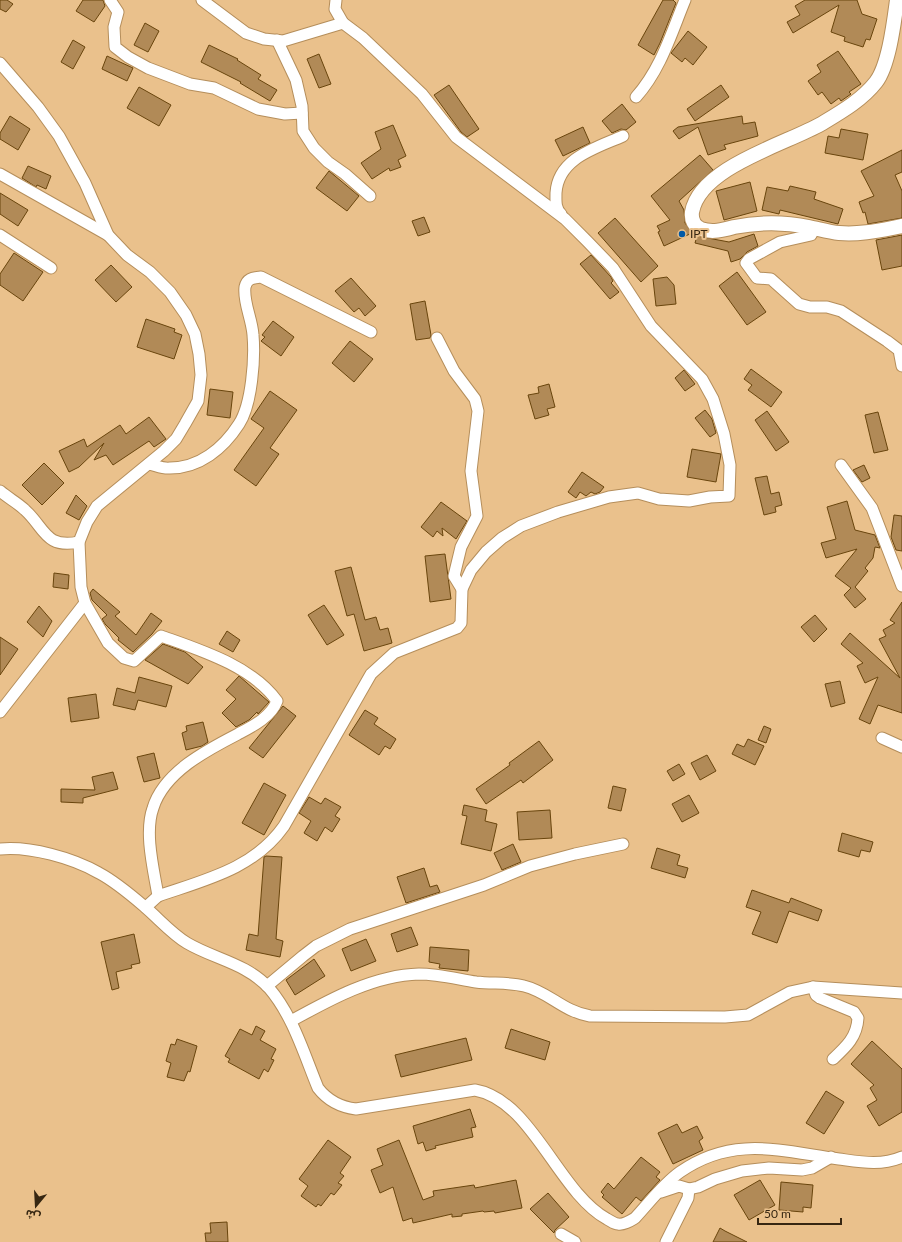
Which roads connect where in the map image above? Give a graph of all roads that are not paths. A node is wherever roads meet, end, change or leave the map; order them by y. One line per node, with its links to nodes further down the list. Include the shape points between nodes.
1 (110, 0): 10 (street, via 118,12 114,27 115,47 128,57 148,68 190,84 214,88 258,109 285,114)
2 (202, 0): 7 (street, via 246,33)
3 (336, 0): 6 (street, via 335,9)
4 (685, 0): 9 (street, via 658,67)
5 (897, 0): 15 (main road, via 886,60 877,81 863,96 840,113 802,134 746,159 718,176 700,194 692,213 694,224 710,231 767,223)
6 (343, 23): 7 (street, via 283,41); 14 (street, via 363,38 422,94 456,138)
7 (277, 40): 10 (street, via 296,80)
8 (0, 63): 18 (street, via 59,136 85,182)
9 (636, 97)
10 (302, 113): 13 (street, via 303,131 314,148)
11 (623, 136): 14 (street, via 581,155 560,175 556,188 557,210)
12 (0, 174): 18 (street)
13 (370, 196)
14 (566, 219): 28 (street, via 613,268 651,326 691,367 708,390 726,444 730,465 729,496 690,501 659,499 638,493 608,497 558,512 522,526 502,538 478,560)
15 (808, 226): 16 (main road, via 850,234); 22 (street, via 813,231 810,236 780,242 749,259 746,264 757,278 771,279 799,304 827,307 847,314 899,350)
16 (902, 226)
17 (0, 235): 19 (street)
18 (108, 235): 23 (street, via 170,292 195,334 199,354 201,375 198,401 176,439)
19 (51, 268)
20 (371, 332): 23 (street, via 261,277 249,279 244,295 252,322 254,355 248,398 239,424 219,448 203,460 188,466 168,469)
21 (437, 338): 28 (street, via 454,371 475,399 478,411 471,471 477,516 461,547 454,576)
22 (902, 366)
23 (149, 464): 26 (street, via 97,506)
24 (841, 465): 27 (street, via 872,508)
25 (0, 492): 26 (street, via 24,508 51,540 67,545)
26 (79, 542): 29 (street, via 81,587)
27 (902, 586)
28 (462, 589): 35 (street, via 462,616 457,628 399,651 388,657 371,674 284,826 271,841 245,862 218,876)
29 (85, 603): 30 (street); 35 (street, via 108,643 124,658 134,661 161,636 243,671 277,701 269,714 184,767 157,800 152,809 150,823)
30 (0, 712)
31 (882, 738): 32 (street)
32 (902, 747)
33 (623, 844): 37 (street, via 530,866 484,885 350,929 307,952)
34 (0, 849): 36 (street, via 33,851 90,868 118,884)
35 (158, 896): 36 (street)
36 (146, 907): 37 (street, via 186,942 247,970)
37 (267, 986): 40 (street)
38 (813, 987): 39 (street); 40 (street, via 790,992 748,1015 590,1016 569,1010 523,985 483,983 420,974 390,978 351,992); 41 (street, via 820,998 854,1012 858,1018 852,1039)
39 (902, 993)
40 (291, 1021): 45 (street, via 318,1088 333,1102 356,1109 464,1090 484,1092 497,1097 512,1110 590,1207 604,1218 619,1225 627,1223)
41 (833, 1059)
42 (902, 1157): 43 (street, via 881,1163)
43 (831, 1158): 44 (street, via 802,1170 770,1168 742,1171); 45 (street, via 773,1149 727,1150 678,1173)
44 (689, 1189): 45 (street, via 679,1186 663,1191); 48 (street, via 688,1198)
45 (655, 1197)
46 (561, 1234): 47 (street)
47 (575, 1242)
48 (666, 1242)

